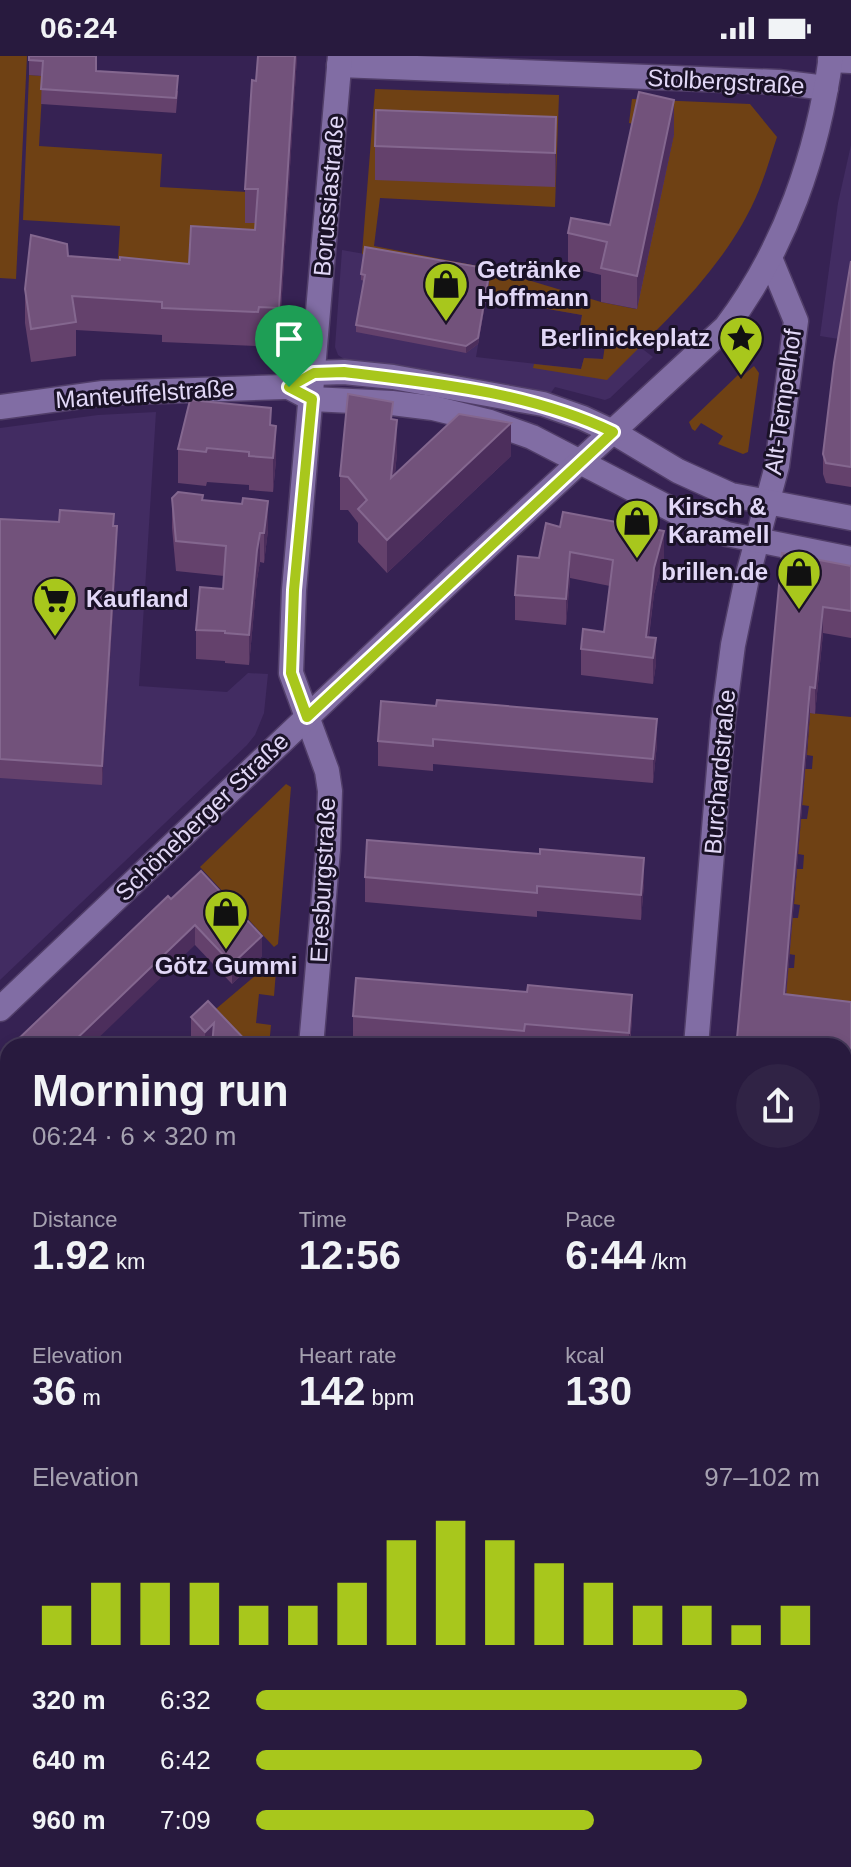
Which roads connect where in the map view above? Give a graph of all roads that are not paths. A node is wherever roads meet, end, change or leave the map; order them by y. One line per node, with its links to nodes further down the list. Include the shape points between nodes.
1 (837, 59): 3 (main road)
2 (340, 60): 3 (main road, Stolbergstraße); 5 (main road, Borussiastraße)
3 (826, 88): 4 (main road, via 804,176)
4 (770, 258): 9 (main road, via 726,327); 11 (main road, Alt-Tempelhof, via 796,321)
5 (314, 373): 6 (main road, Manteuffelstraße); 7 (main road, Borussiastraße); 9 (main road, Manteuffelstraße, via 393,377 517,398)
6 (289, 387): 7 (main road, Manteuffelstraße); 8 (main road, Manteuffelstraße, via 103,393)
7 (312, 399): 10 (main road, Manteuffelstraße, via 462,414 532,437); 15 (main road, Borussiastraße, via 291,673)
8 (0, 407)
9 (613, 432): 10 (main road, Schöneberger Straße); 11 (main road, Manteuffelstraße, via 695,480)
10 (580, 461): 13 (main road, Manteuffelstraße, via 694,521); 15 (main road, Schöneberger Straße)
11 (768, 502): 12 (main road, Manteuffelstraße); 13 (main road, Burchardstraße)
12 (851, 518)
13 (757, 540): 14 (main road, Manteuffelstraße); 18 (main road, Burchardstraße, via 728,682)
14 (851, 559)
15 (307, 717): 16 (main road, Schöneberger Straße); 17 (main road, Eresburgstraße, via 327,771 330,817)
16 (0, 1009)
17 (312, 1038)
18 (697, 1038)

